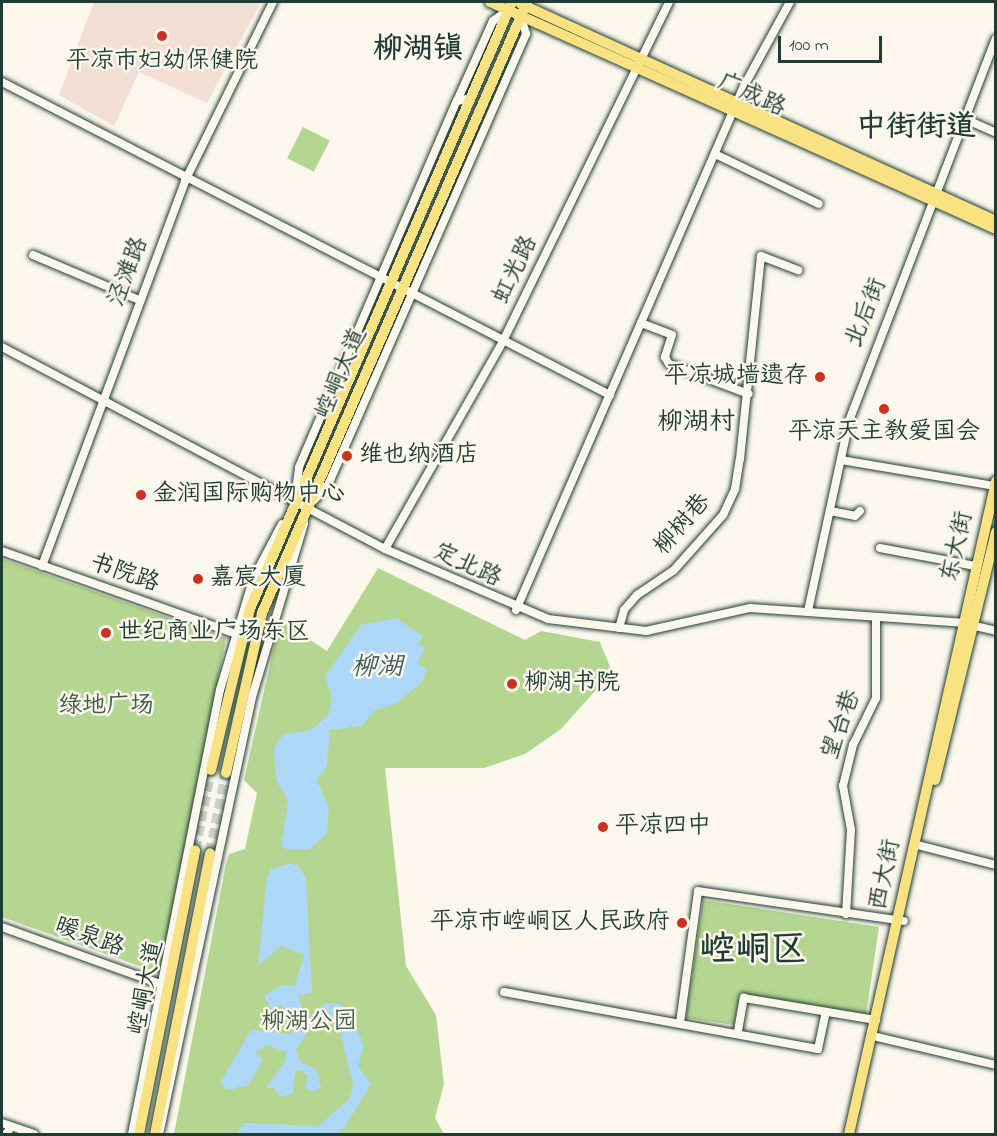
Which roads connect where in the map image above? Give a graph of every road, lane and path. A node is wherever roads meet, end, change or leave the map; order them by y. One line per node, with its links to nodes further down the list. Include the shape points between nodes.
1 (273, 2): 15 (street, 泾滩路)
2 (490, 2): 5 (main road, 广成路)
3 (669, 2): 7 (street, 虹光路)
4 (790, 2): 11 (street)
5 (518, 6): 7 (main road, 广成路); 9 (main road, 崆峒大道); 10 (street, via 493,21); 23 (main road, 崆峒大道); 24 (street, via 526,34)
6 (996, 39): 12 (street, 北后街)
7 (639, 65): 11 (main road, 广成路); 27 (street, 虹光路)
8 (2, 82): 15 (street)
9 (471, 98): 10 (street); 23 (main road, 崆峒大道)
10 (457, 101): 22 (street)
11 (735, 108): 14 (street); 16 (main road, 广成路)
12 (965, 118): 13 (street); 16 (street, 北后街)
13 (996, 133)
14 (714, 154): 17 (street); 26 (street)
15 (185, 180): 22 (street); 25 (street, 泾滩路)
16 (934, 197): 18 (main road, 广成路); 19 (main road, 广成路); 32 (street, 北后街, via 868,363)
17 (819, 204)
18 (996, 220)
19 (996, 229)
20 (33, 255): 25 (street)
21 (798, 270): 29 (street, 柳树巷, via 761,256)
22 (379, 278): 23 (street); 34 (street, via 299,467)
23 (396, 287): 24 (street); 34 (main road, 崆峒大道); 35 (main road, 崆峒大道)
24 (412, 295): 27 (street); 35 (street, via 328,484)
25 (139, 300): 31 (street, 泾滩路)
26 (641, 323): 29 (street, via 672,335 665,357 669,363); 30 (street)
27 (503, 341): 30 (street); 40 (street, 虹光路)
28 (2, 346): 31 (street, 定北路)
29 (749, 394): 48 (street, 柳树巷, via 735,489 723,515 674,570 624,610)
30 (610, 395): 44 (street)
31 (101, 399): 34 (street, 定北路); 42 (street, 泾滩路)
32 (841, 460): 33 (street); 36 (street, 北后街)
33 (995, 484): 43 (main road, 东大街)
34 (295, 498): 35 (street, 定北路); 50 (street, via 254,579); 51 (main road, 崆峒大道, via 249,609)
35 (309, 505): 40 (street, 定北路); 52 (main road, 崆峒大道, via 262,613); 74 (street, via 252,697 173,1088)
36 (830, 511): 37 (street, via 855,516); 45 (street, 北后街)
37 (860, 512)
38 (996, 532): 47 (main road, 东大街)
39 (880, 548): 43 (street)
40 (385, 549): 44 (street, 定北路)
41 (2, 551): 42 (street, 书院路)
42 (42, 566): 50 (street, 书院路)
43 (975, 566): 47 (main road, 东大街)
44 (516, 610): 48 (street, 定北路)
45 (808, 611): 46 (street, 定北路); 48 (street, 定北路, via 750,608 646,631)
46 (876, 619): 47 (street, 定北路); 57 (street, 望台巷, via 876,698 853,745 843,786 852,852)
47 (967, 624): 49 (street, 定北路); 53 (main road, 西大街)
48 (619, 628)
49 (996, 631)
50 (234, 633): 60 (street)
51 (211, 770)
52 (226, 773)
53 (917, 844): 56 (street); 58 (main road, 西大街)
54 (195, 850): 73 (main road, 崆峒大道)
55 (210, 853): 74 (main road, 崆峒大道)
56 (996, 865)
57 (846, 914): 58 (street); 64 (street, via 698,891)
58 (901, 920): 63 (main road, 西大街); 66 (main road, 西大街)
59 (2, 927): 60 (street, 暖泉路)
60 (163, 985): 72 (street)
61 (504, 992): 64 (street)
62 (826, 1012): 63 (street); 65 (street, via 744,999); 65 (street, via 818,1048)
63 (876, 1020): 66 (main road, 西大街)
64 (681, 1023): 65 (street)
65 (738, 1031)
66 (875, 1037): 67 (street); 75 (main road, 西大街); 76 (main road, 西大街)
67 (996, 1065)
68 (2, 1123): 69 (street)
69 (11, 1127): 70 (street); 71 (street)
70 (6, 1134)
71 (34, 1134)
72 (132, 1134)
73 (140, 1134)
74 (157, 1134)
75 (849, 1134)
76 (855, 1134)

